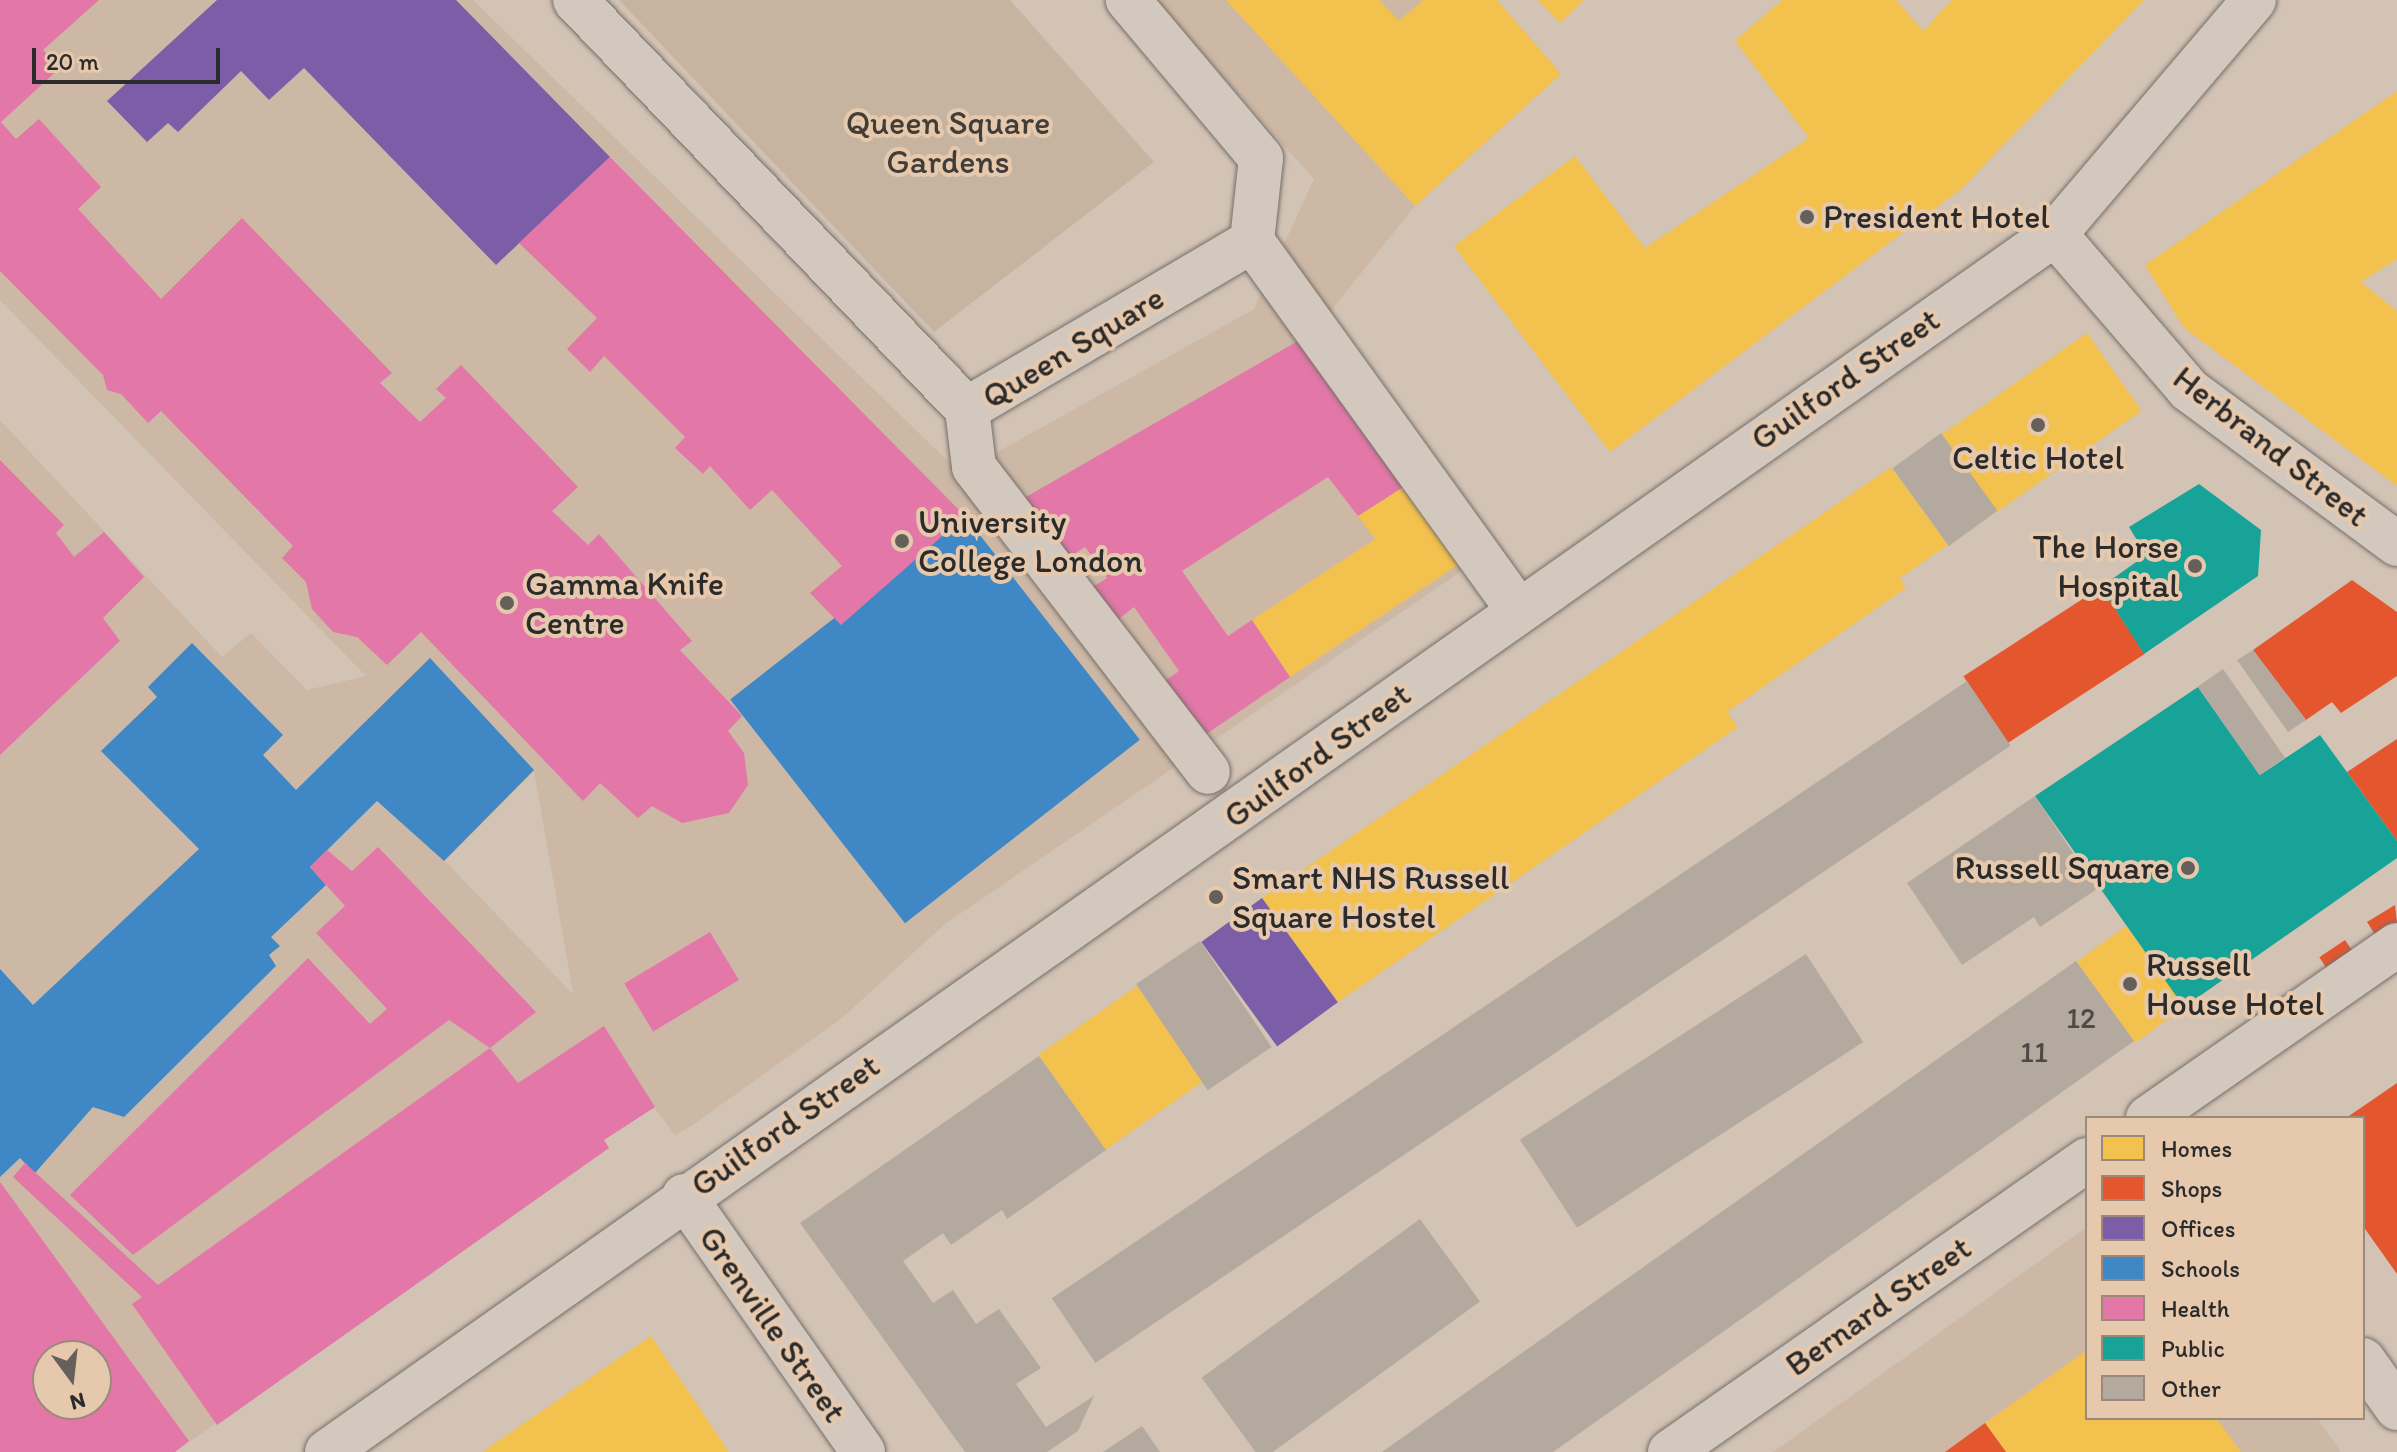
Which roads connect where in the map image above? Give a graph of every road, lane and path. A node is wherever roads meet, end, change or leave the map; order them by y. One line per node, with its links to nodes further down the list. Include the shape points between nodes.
1 (575, 0): 6 (main road, Queen Square)
2 (1128, 0): 5 (main road, via 1261,158)
3 (2254, 0): 4 (main road, Guilford Street)
4 (2055, 234): 7 (main road, Herbrand Street, via 2189,390); 8 (main road, Guilford Street)
5 (1252, 241): 6 (main road, Queen Square); 8 (main road)
6 (967, 409): 9 (main road, via 974,467)
7 (2397, 544)
8 (1518, 610): 13 (main road, Guilford Street)
9 (1208, 772)
10 (2397, 945): 11 (main road)
11 (2173, 1111)
12 (2085, 1161): 18 (main road, Bernard Street)
13 (684, 1196): 16 (main road, Guilford Street); 17 (main road, Grenville Street)
14 (2365, 1363): 15 (main road)
15 (2397, 1408)
16 (327, 1452)
17 (863, 1452)
18 (1670, 1452)

